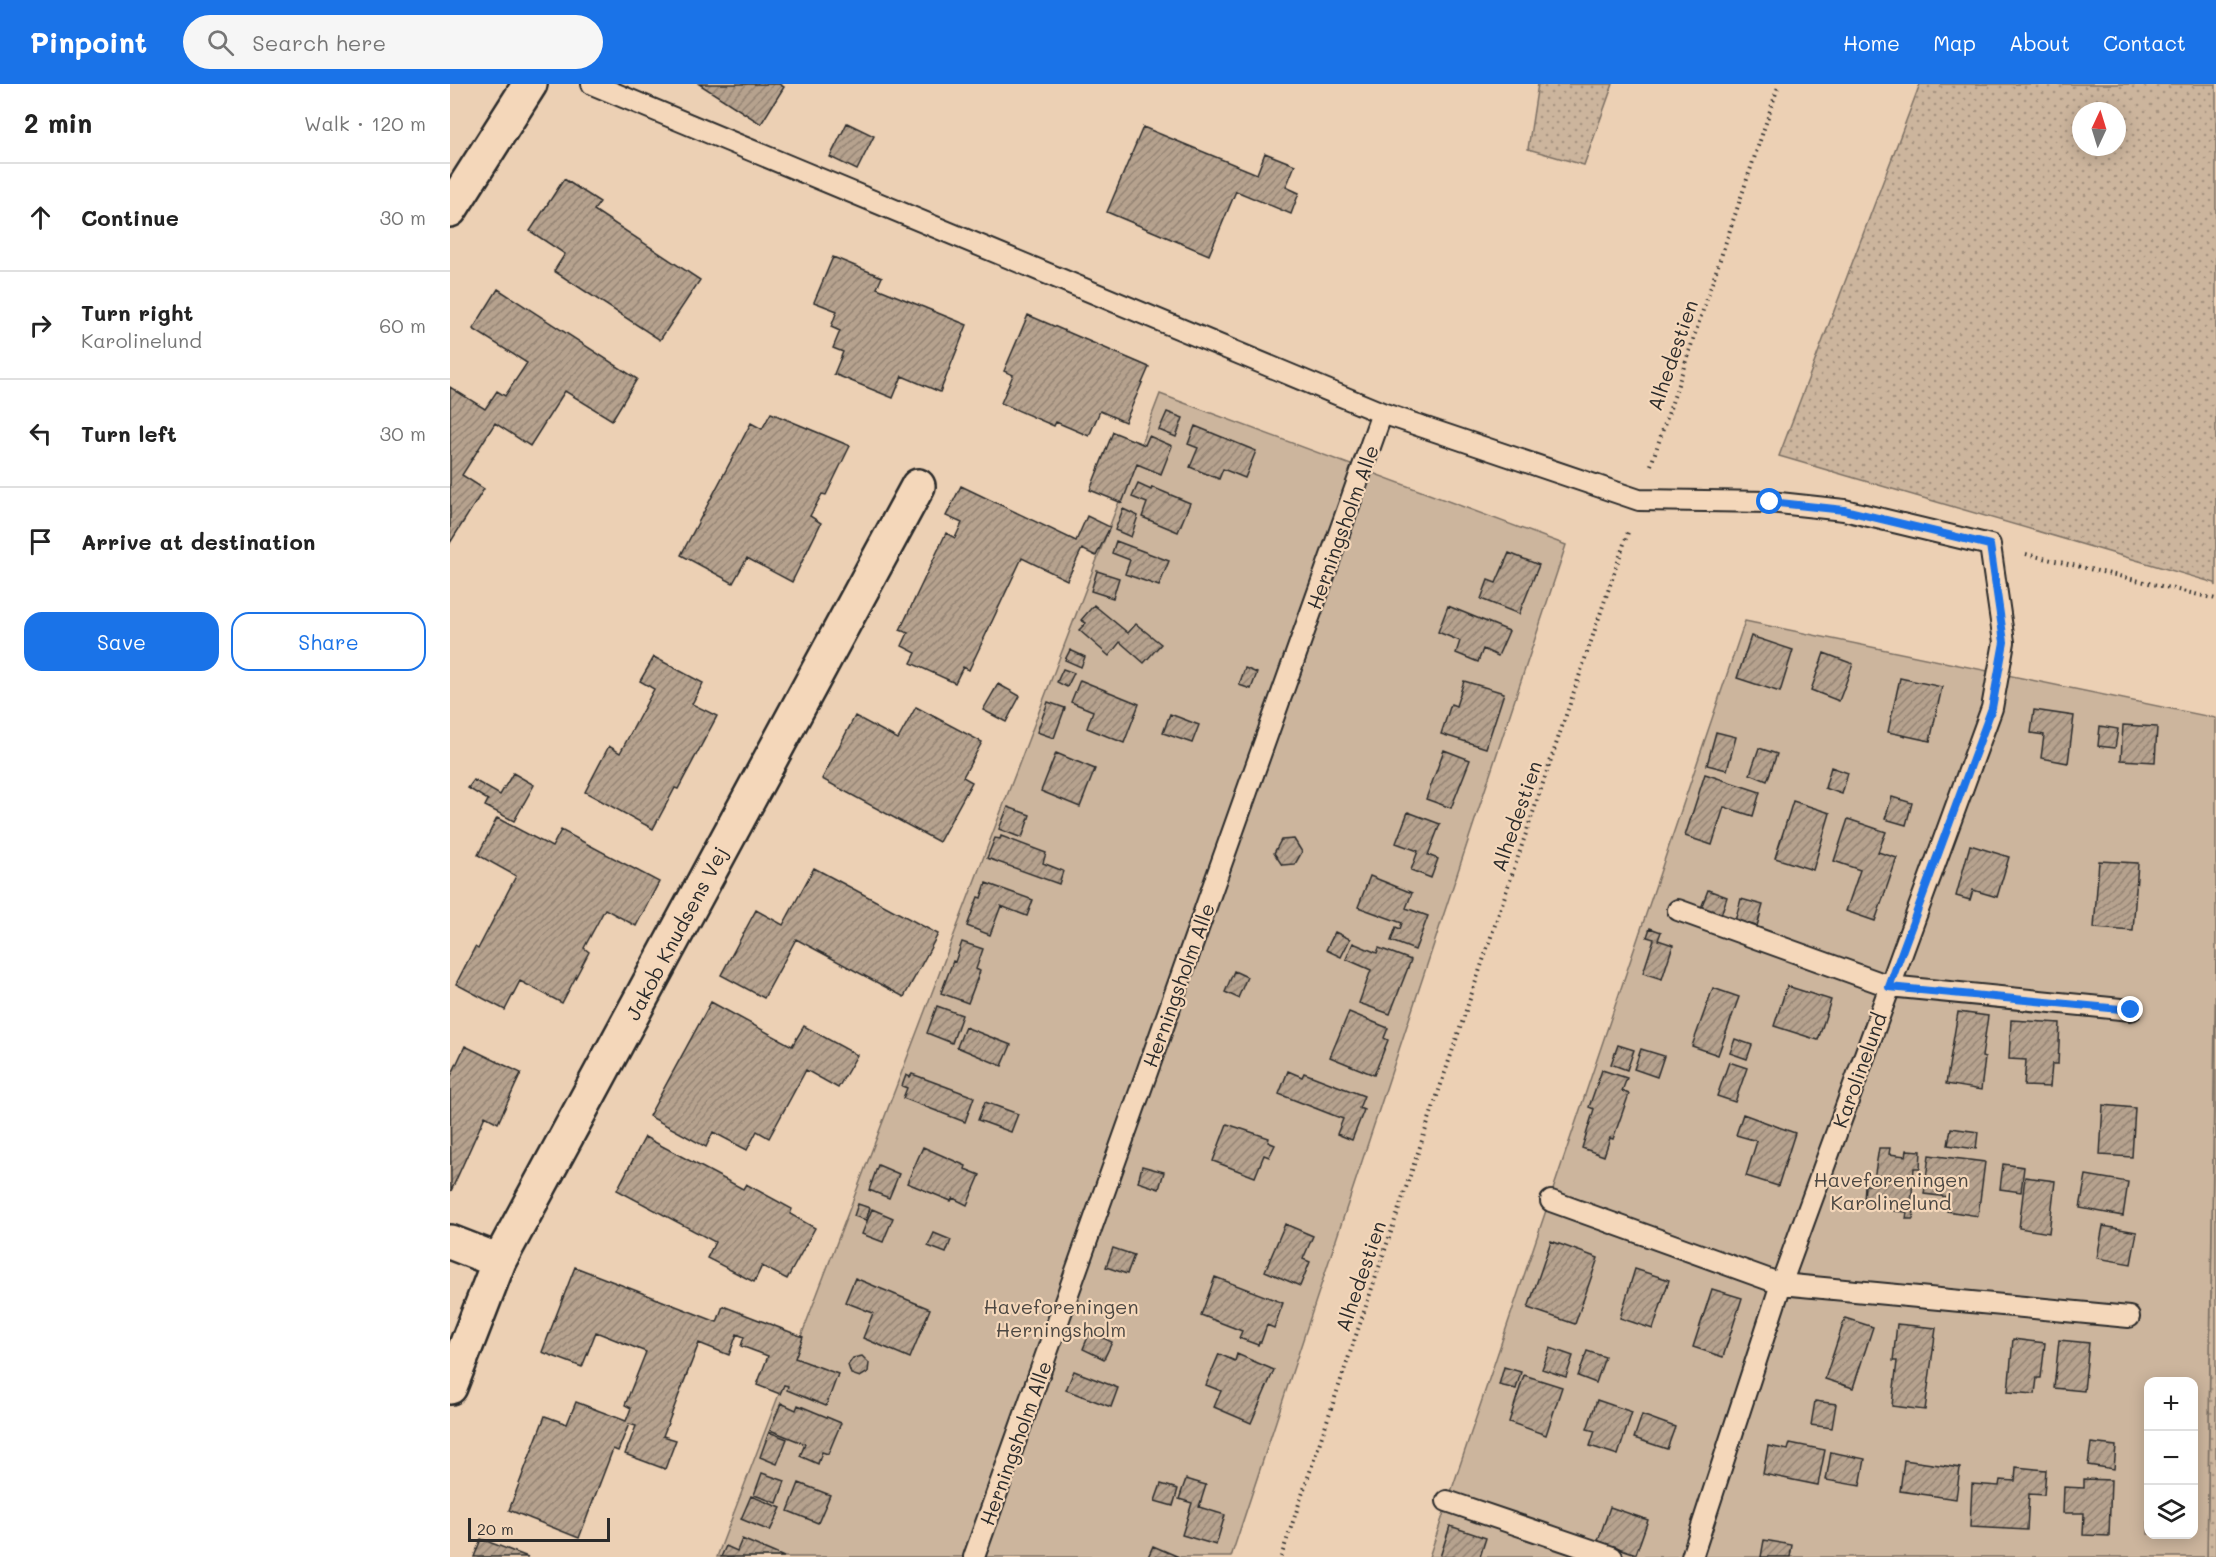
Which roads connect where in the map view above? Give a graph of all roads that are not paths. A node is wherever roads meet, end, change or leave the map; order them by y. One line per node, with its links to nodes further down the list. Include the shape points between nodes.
1 (530, 84): 3 (street)
2 (592, 84): 4 (lane)
3 (450, 210)
4 (1382, 413): 7 (lane, Karolinelund, via 1639,500 1770,502 1844,510 1990,545 2004,642 1992,708); 16 (lane, Herningsholm Alle)
5 (918, 486): 11 (street, Jakob Knudsens Vej)
6 (1678, 910): 7 (lane)
7 (1889, 987): 8 (lane); 12 (lane, Karolinelund)
8 (2131, 1010)
9 (1551, 1201): 12 (lane)
10 (450, 1242): 11 (street)
11 (499, 1261): 14 (street, Jakob Knudsens Vej)
12 (1781, 1284): 13 (lane); 18 (lane, Karolinelund)
13 (2129, 1317)
14 (450, 1387)
15 (1447, 1501): 17 (lane)
16 (974, 1557)
17 (1612, 1557)
18 (1692, 1557)

